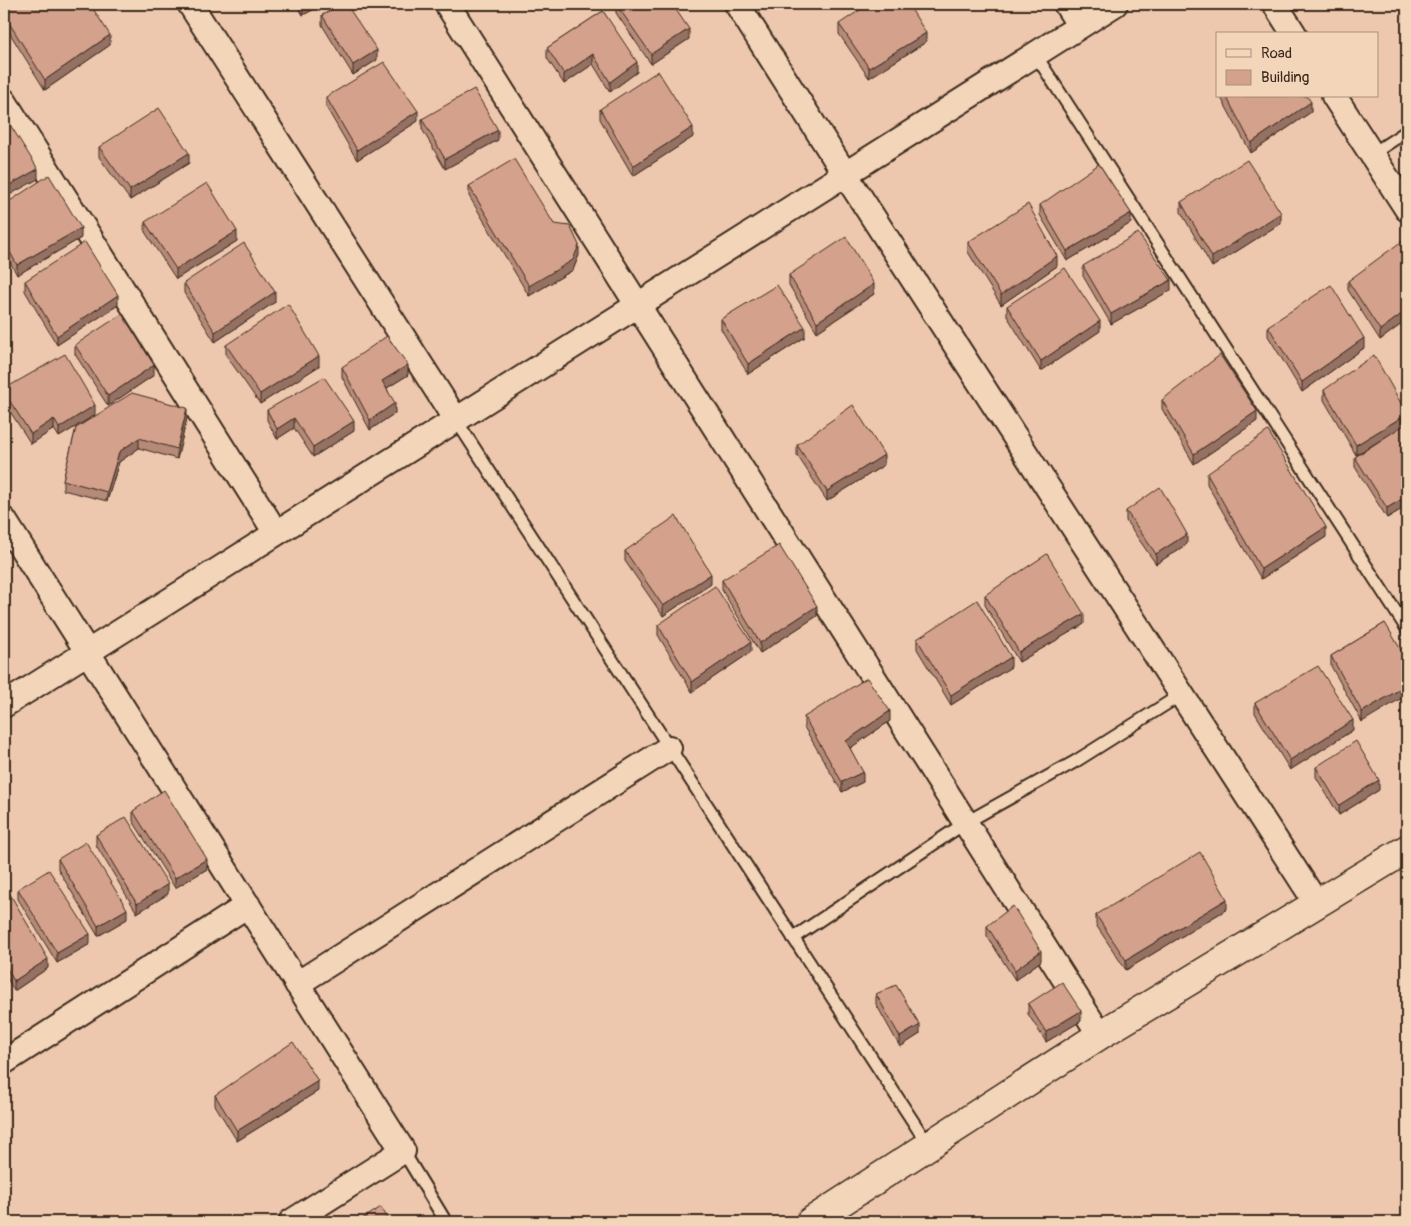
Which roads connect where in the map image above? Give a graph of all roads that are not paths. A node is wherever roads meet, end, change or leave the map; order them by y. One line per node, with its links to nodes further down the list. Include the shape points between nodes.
1 (190, 4): 17 (street)
2 (447, 4): 16 (street)
3 (737, 4): 14 (street)
4 (1066, 4): 7 (street)
5 (1115, 4): 7 (street)
6 (1275, 4): 8 (street)
7 (1080, 26): 9 (street)
8 (1293, 32)
9 (1035, 54): 14 (street); 20 (lane)
10 (1335, 98): 13 (street)
11 (4, 101): 19 (street)
12 (1407, 131): 13 (lane)
13 (1372, 154): 15 (street)
14 (845, 174): 16 (street); 22 (street)
15 (1407, 209)
16 (637, 305): 17 (street); 25 (street)
17 (456, 420): 19 (street); 24 (lane)
18 (4, 520): 21 (street)
19 (276, 533): 21 (street)
20 (1407, 629)
21 (88, 652): 23 (street); 28 (street)
22 (1182, 694): 25 (lane, via 1076,761); 27 (street)
23 (4, 705)
24 (670, 748): 29 (lane); 30 (street)
25 (965, 823): 29 (lane); 31 (street)
26 (1407, 849): 27 (main road)
27 (1317, 904): 31 (main road)
28 (248, 906): 30 (street); 32 (street)
29 (793, 938): 33 (lane)
30 (298, 984): 34 (street)
31 (1100, 1035): 33 (main road)
32 (4, 1062)
33 (929, 1146): 37 (main road)
34 (402, 1151): 35 (street); 36 (lane)
35 (291, 1222)
36 (446, 1222)
37 (810, 1222)

